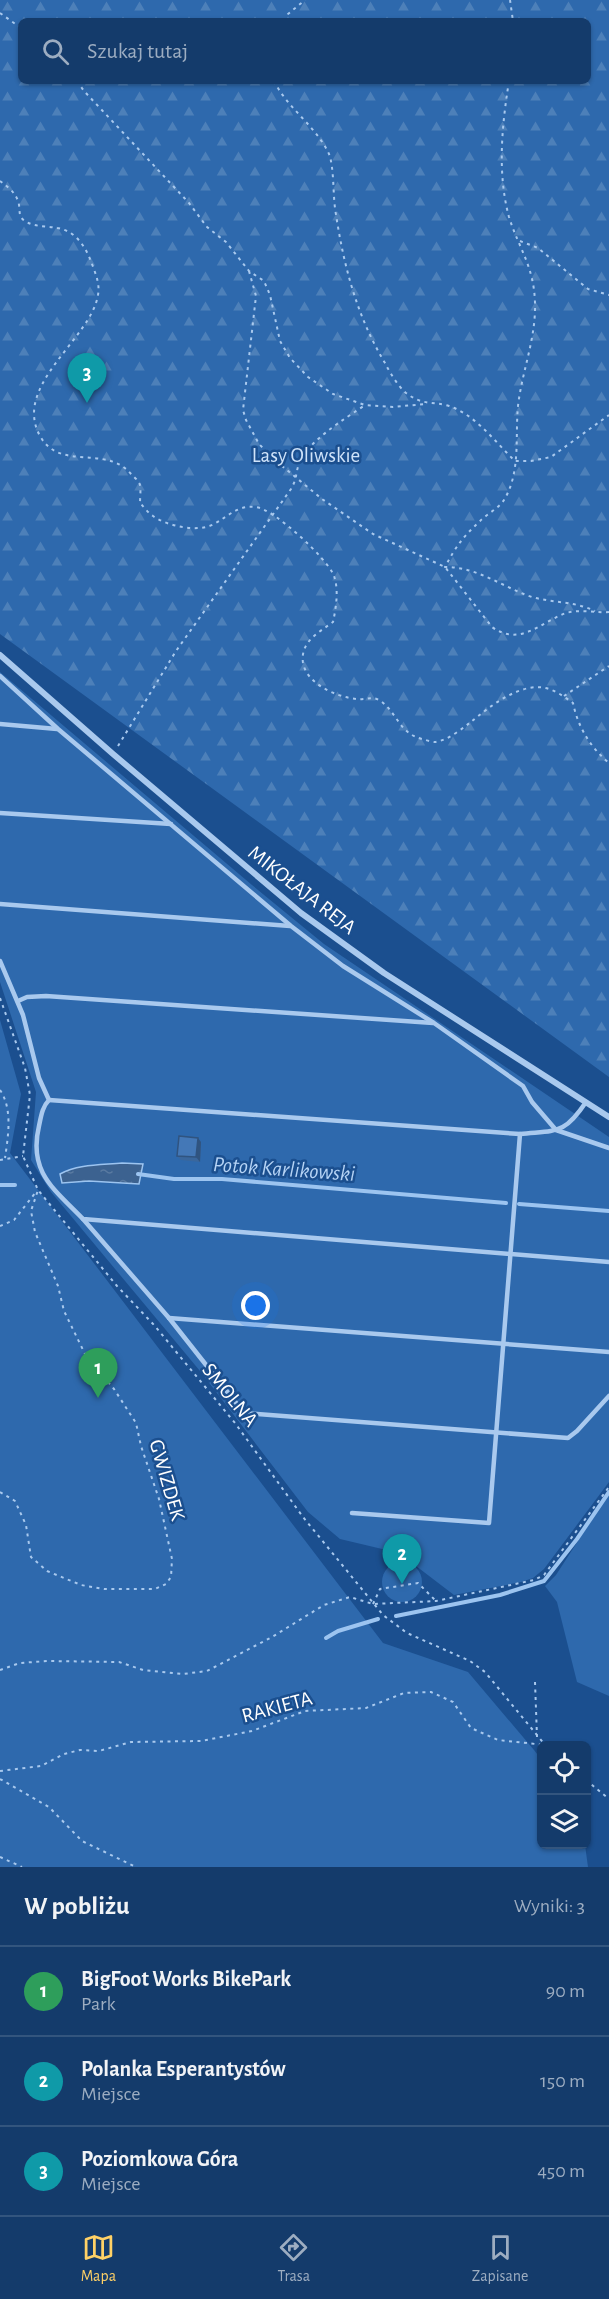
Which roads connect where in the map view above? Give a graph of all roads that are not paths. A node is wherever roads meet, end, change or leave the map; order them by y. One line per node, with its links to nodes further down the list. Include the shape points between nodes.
1 (0, 656): 13 (street, MIKOŁAJA REJA, via 301,913 384,973)
2 (0, 676): 4 (lane)
3 (0, 724): 4 (lane)
4 (58, 729): 6 (lane)
5 (0, 813): 6 (lane)
6 (171, 825): 8 (lane)
7 (0, 904): 8 (lane)
8 (291, 926): 11 (lane, via 343,966)
9 (0, 961): 10 (lane)
10 (18, 1001): 11 (lane, via 46,996); 12 (lane)
11 (434, 1023): 15 (lane, via 524,1086)
12 (49, 1100): 16 (lane); 18 (lane, via 44,1105 37,1134 37,1163)
13 (586, 1102): 14 (street, MIKOŁAJA REJA); 15 (lane, via 570,1125)
14 (609, 1117)
15 (556, 1130): 16 (lane); 17 (lane)
16 (520, 1134): 19 (lane)
17 (609, 1148)
18 (83, 1219): 19 (lane); 21 (lane)
19 (511, 1255): 20 (lane); 22 (lane)
20 (609, 1262)
21 (169, 1318): 22 (lane); 25 (lane, via 244,1413)
22 (503, 1343): 23 (lane); 25 (lane)
23 (609, 1352)
24 (609, 1396): 25 (lane, via 568,1438)
25 (497, 1433): 26 (lane, via 489,1523)
26 (352, 1513)

